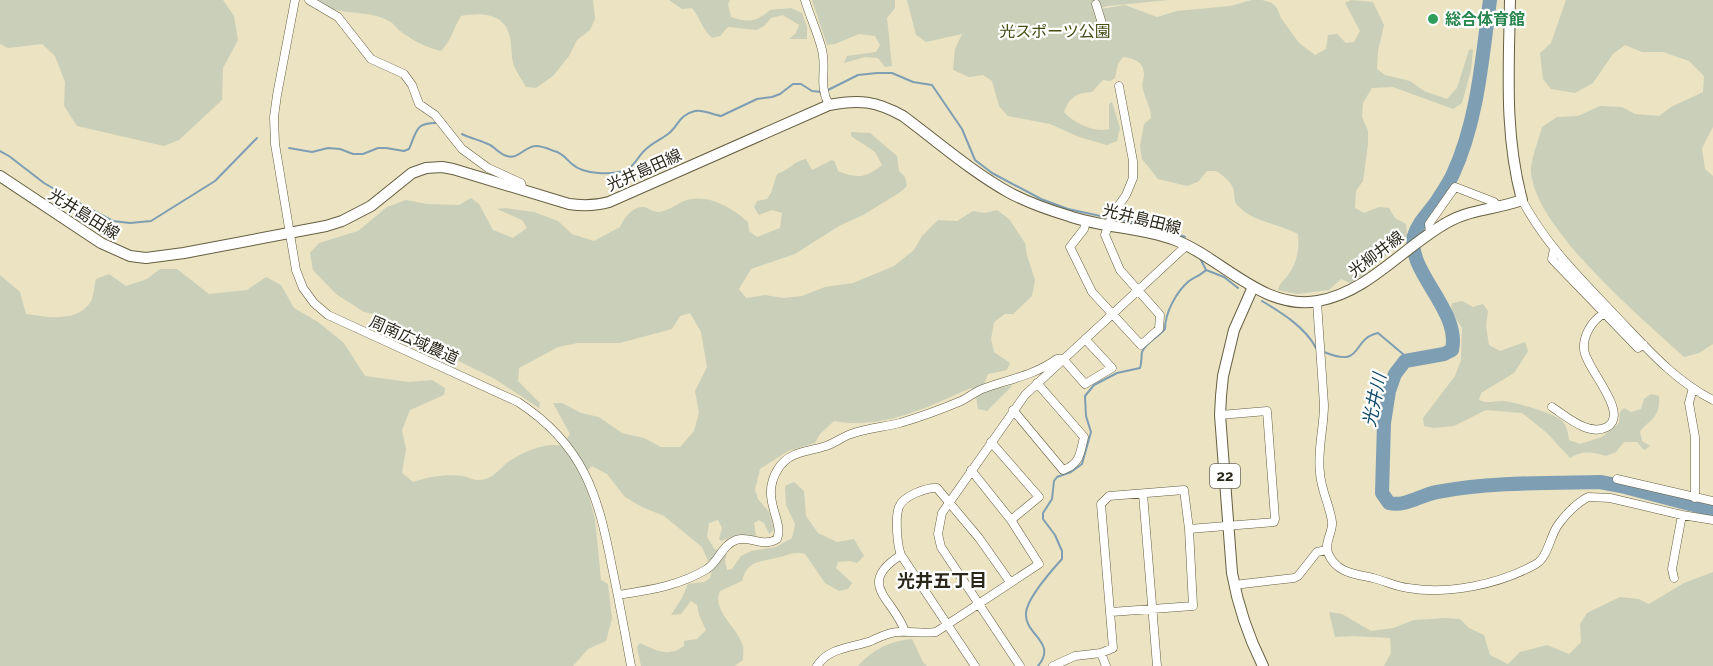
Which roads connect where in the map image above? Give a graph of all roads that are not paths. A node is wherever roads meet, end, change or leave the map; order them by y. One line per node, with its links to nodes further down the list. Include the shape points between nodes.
1 (294, 0): 16 (street, 周南広域農道, via 274,117)
2 (309, 0): 10 (street, via 338,17 371,59 404,74 419,104 435,115 462,149 488,168 521,183)
3 (805, 0): 8 (street, via 822,48 822,87)
4 (1510, 0): 11 (main road, via 1510,142)
5 (1096, 4): 6 (street)
6 (1105, 33)
7 (1119, 86): 14 (street, via 1133,178)
8 (829, 105): 10 (main road, 光井島田線, via 609,202 584,206); 13 (main road, 光井島田線, via 864,101 889,108 1010,193)
9 (0, 176): 16 (main road, 光井島田線, via 101,243 130,256 184,253)
10 (523, 190): 16 (main road, 光井島田線, via 442,167 426,168 401,180 356,214 326,226)
11 (1522, 200): 12 (main road, 光柳井線); 18 (street)
12 (1498, 206): 15 (main road, 光柳井線, via 1452,220); 15 (street, via 1455,187 1429,224)
13 (1086, 220): 14 (main road, 光井島田線); 23 (street, via 1070,247 1092,292)
14 (1109, 225): 17 (main road, 光井島田線); 20 (street, via 1105,235 1120,270)
15 (1430, 232): 21 (main road, 光柳井線, via 1355,288)
16 (289, 233): 50 (street, 周南広域農道, via 303,288 328,315 518,402 555,432 583,468 595,494)
17 (1187, 245): 19 (main road, 光井島田線); 20 (street)
18 (1554, 249): 22 (street, via 1552,259); 25 (street)
19 (1253, 287): 21 (main road, 光柳井線, via 1288,301); 32 (main road, 22, via 1227,354)
20 (1138, 290): 23 (street); 23 (street, via 1160,315 1159,329 1141,345)
21 (1317, 302): 45 (street, via 1324,405 1319,470 1332,520)
22 (1603, 314): 25 (street, via 1638,348); 30 (street, via 1590,326 1584,350 1613,405 1612,422 1602,429 1585,427)
23 (1112, 315): 24 (street)
24 (1085, 339): 26 (street); 26 (street, via 1112,368 1085,384)
25 (1644, 345): 28 (street)
26 (1063, 360): 27 (street); 50 (street, via 1057,359 1045,368 910,419 850,434 830,445 795,454 779,467 772,484 777,539 764,543 739,539 728,545 707,569 678,583)
27 (1037, 383): 31 (street); 31 (street, via 1084,438 1078,461 1063,470)
28 (1693, 388): 29 (street); 37 (street, via 1689,403 1695,437)
29 (1713, 400)
30 (1552, 407)
31 (1013, 410): 33 (street)
32 (1220, 415): 43 (main road, 22); 43 (street, via 1267,411 1271,453 1274,522)
33 (991, 442): 34 (street); 41 (street, via 1039,497)
34 (970, 470): 39 (street); 41 (street)
35 (1617, 479): 37 (street)
36 (1143, 494): 44 (street, via 1184,490); 52 (street); 53 (street, via 1109,496 1101,504)
37 (1695, 498): 38 (street)
38 (1713, 501)
39 (949, 502): 46 (street, via 937,488 903,500 898,507); 48 (street); 51 (street, via 939,522 941,547)
40 (1682, 515): 42 (street); 45 (street, via 1588,496 1559,524 1542,560 1497,580 1455,588 1411,589 1347,573); 47 (street, via 1672,568)
41 (1011, 520): 48 (street, via 1039,564)
42 (1713, 520)
43 (1229, 525): 44 (street); 49 (main road, 22)
44 (1189, 530): 52 (street, via 1193,606)
45 (1327, 550): 49 (street, via 1317,552 1294,578)
46 (901, 555): 54 (street); 55 (street, via 884,567 878,587)
47 (1674, 578)
48 (1010, 582): 51 (street)
49 (1234, 585): 64 (main road, 22, via 1242,617)
50 (618, 595): 57 (street, 周南広域農道)
51 (979, 604): 54 (street); 60 (street)
52 (1153, 609): 53 (street); 63 (street)
53 (1111, 612): 56 (street, via 1113,648)
54 (948, 625): 55 (street, via 936,632); 59 (street)
55 (905, 632): 58 (street, via 839,649)
56 (1101, 653): 61 (street, via 1075,656); 62 (street)
57 (631, 666)
58 (817, 666)
59 (975, 666)
60 (1020, 666)
61 (1053, 666)
62 (1106, 666)
63 (1157, 666)
64 (1263, 666)

